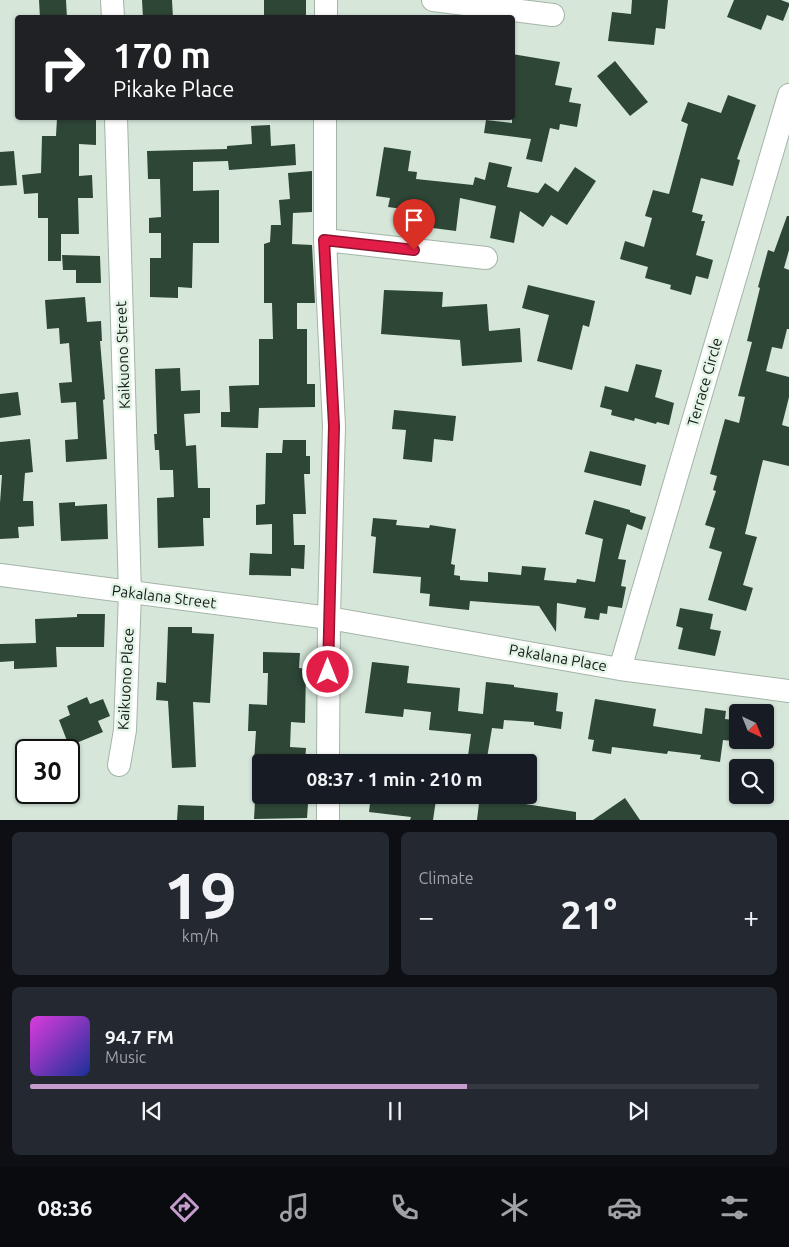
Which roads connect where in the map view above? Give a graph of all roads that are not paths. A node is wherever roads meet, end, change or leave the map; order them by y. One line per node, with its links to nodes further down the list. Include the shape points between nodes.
1 (112, 0): 5 (street)
2 (326, 0): 6 (street)
3 (433, 0): 4 (street)
4 (553, 14)
5 (113, 15)
6 (326, 15)
7 (789, 96): 15 (street, Terrace Circle)
8 (116, 120): 13 (street, Kaikuono Street)
9 (325, 120): 10 (street)
10 (324, 240): 11 (street); 14 (street, via 334,426)
11 (486, 258)
12 (0, 575): 13 (street, Pakalana Street)
13 (130, 593): 14 (street, Pakalana Street); 18 (street, Kaikuono Place, via 125,730)
14 (329, 618): 15 (street, Pakalana Place); 17 (street)
15 (620, 669): 16 (street, Pakalana Place)
16 (789, 692)
17 (328, 754)
18 (118, 765)
19 (328, 804): 20 (street)
20 (328, 820)

